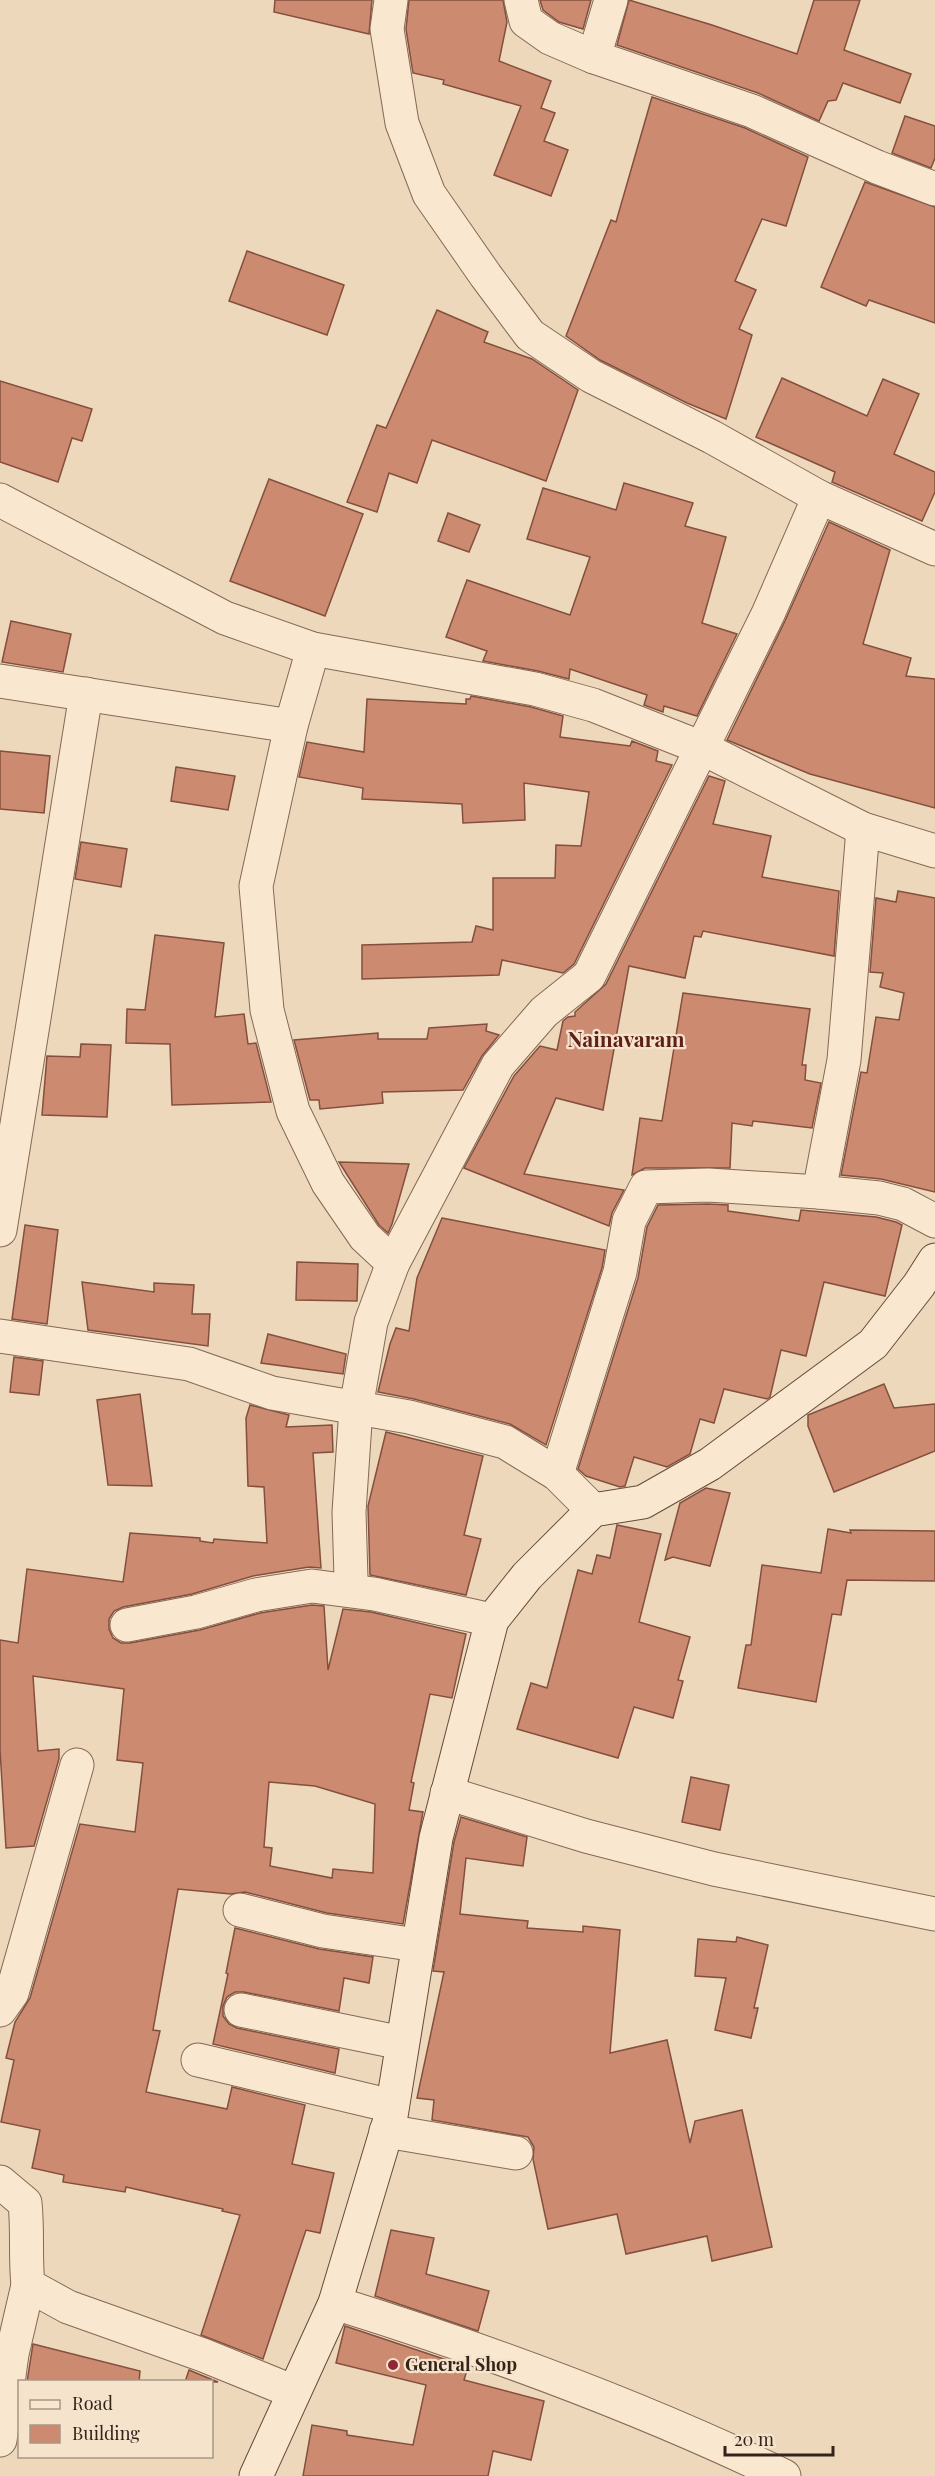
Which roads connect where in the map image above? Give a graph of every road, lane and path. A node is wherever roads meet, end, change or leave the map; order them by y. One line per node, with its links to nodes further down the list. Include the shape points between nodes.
1 (391, 0): 6 (street, via 387,29 402,123 429,194 530,335 591,376)
2 (521, 0): 4 (street, via 526,21 549,38)
3 (611, 0): 4 (street)
4 (594, 57): 5 (street, via 752,111)
5 (935, 189)
6 (819, 497): 8 (street); 13 (street, via 768,614)
7 (0, 500): 9 (street, via 225,618)
8 (935, 549)
9 (313, 649): 12 (street); 13 (street, via 535,689 592,705)
10 (0, 681): 11 (street)
11 (86, 694): 12 (street); 18 (street)
12 (291, 726): 20 (street, via 256,886 267,1010 293,1111 328,1183 365,1237)
13 (702, 748): 14 (street); 20 (street, via 589,976 544,1012 498,1065)
14 (863, 829): 15 (street); 16 (street, via 844,1060)
15 (935, 851)
16 (819, 1192): 17 (street, via 879,1198 903,1204); 23 (street, via 708,1185 646,1187 629,1221 620,1272)
17 (935, 1221)
18 (0, 1230)
19 (935, 1260): 24 (street, via 873,1344 780,1414 710,1464 643,1502)
20 (393, 1263): 22 (street, via 371,1322)
21 (0, 1336): 22 (street, via 189,1364 272,1393)
22 (356, 1408): 23 (street, via 409,1417 505,1442); 25 (street, via 349,1512 351,1578)
23 (557, 1474): 24 (street)
24 (593, 1510): 26 (street, via 527,1576)
25 (347, 1589): 26 (street); 27 (street, via 312,1586 256,1595)
26 (492, 1620): 29 (street)
27 (127, 1625)
28 (77, 1766): 33 (street, via 12,1993)
29 (447, 1793): 31 (street, via 586,1836 714,1869); 32 (street)
30 (240, 1910): 32 (street, via 322,1931)
31 (935, 1914)
32 (417, 1945): 35 (street)
33 (0, 2010)
34 (241, 2010): 35 (street)
35 (402, 2043): 37 (street)
36 (198, 2060): 37 (street)
37 (389, 2118): 38 (street); 41 (street)
38 (516, 2153)
39 (0, 2182): 40 (street, via 25,2204)
40 (28, 2285): 42 (street, via 68,2307); 43 (street, via 12,2354)
41 (335, 2303): 42 (street); 45 (street, via 454,2340 570,2383 714,2442)
42 (294, 2392): 44 (street)
43 (0, 2440)
44 (256, 2476)
45 (784, 2476)

